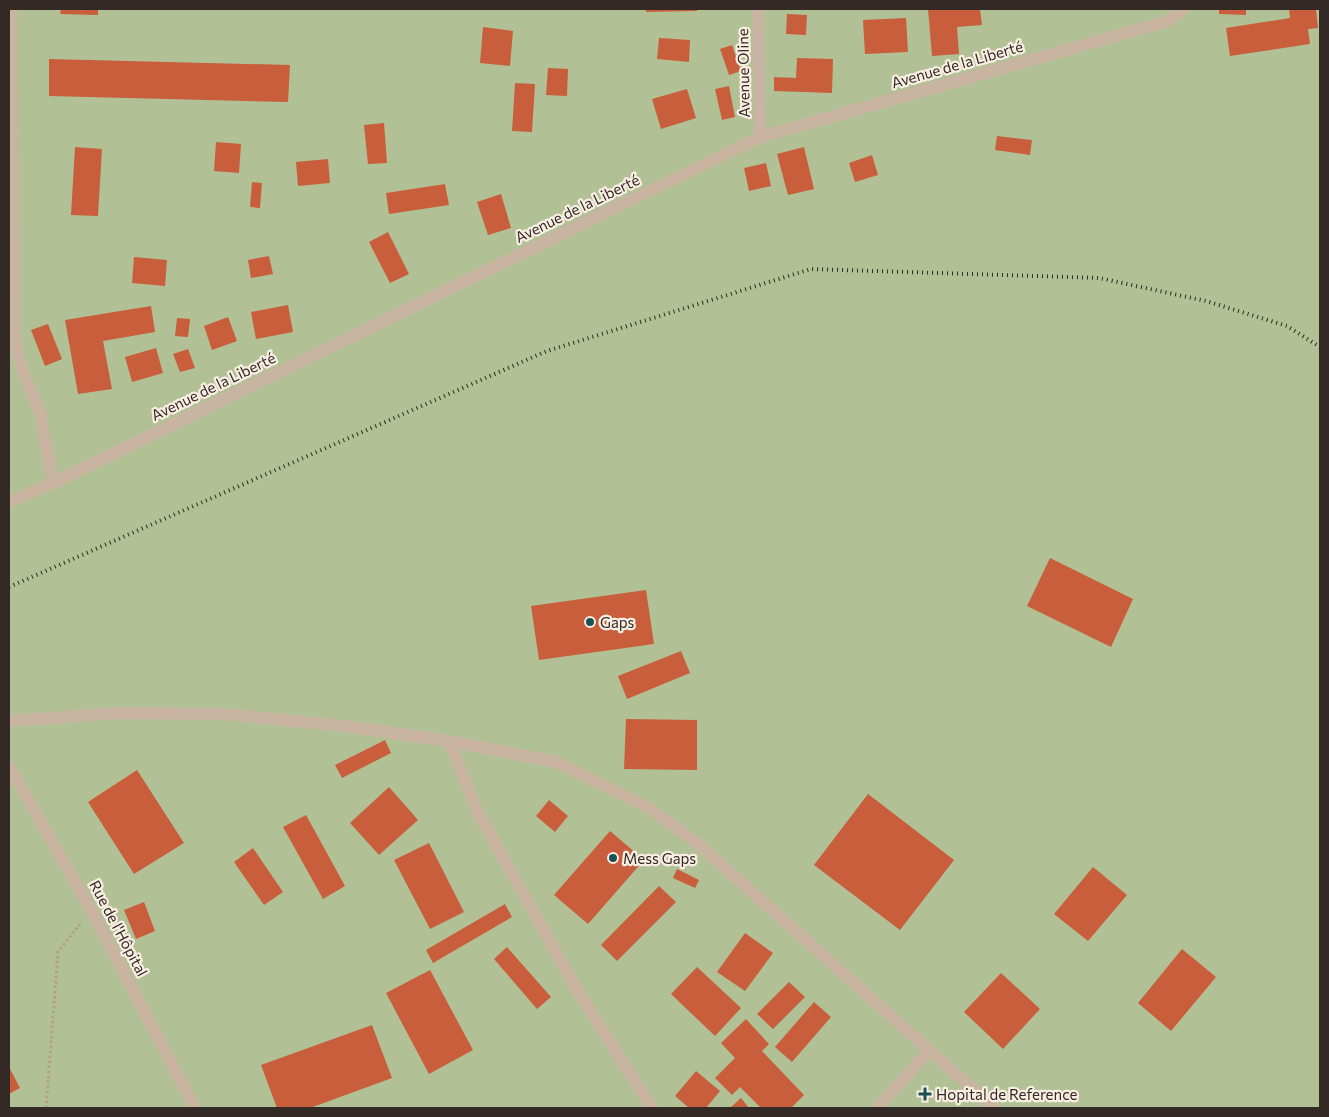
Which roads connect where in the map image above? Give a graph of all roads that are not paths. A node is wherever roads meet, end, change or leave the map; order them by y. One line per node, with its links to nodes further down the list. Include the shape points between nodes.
1 (11, 9): 5 (street, via 15,341 22,371 40,412)
2 (758, 9): 4 (street, Avenue Oline)
3 (1183, 9): 4 (street, Avenue de la Liberté, via 1168,21)
4 (760, 137): 5 (street, Avenue de la Liberté)
5 (53, 483): 6 (street, Avenue de la Liberté)
6 (9, 502)
7 (9, 721): 8 (street, via 119,713 224,714 345,726)
8 (449, 741): 10 (street, via 556,762 648,808 696,842 746,885); 12 (street, via 476,809 576,988)
9 (9, 766): 11 (street, Rue de l'Hôpital, via 91,910)
10 (929, 1051): 13 (street); 14 (street)
11 (195, 1108)
12 (652, 1108)
13 (878, 1108)
14 (994, 1108)

